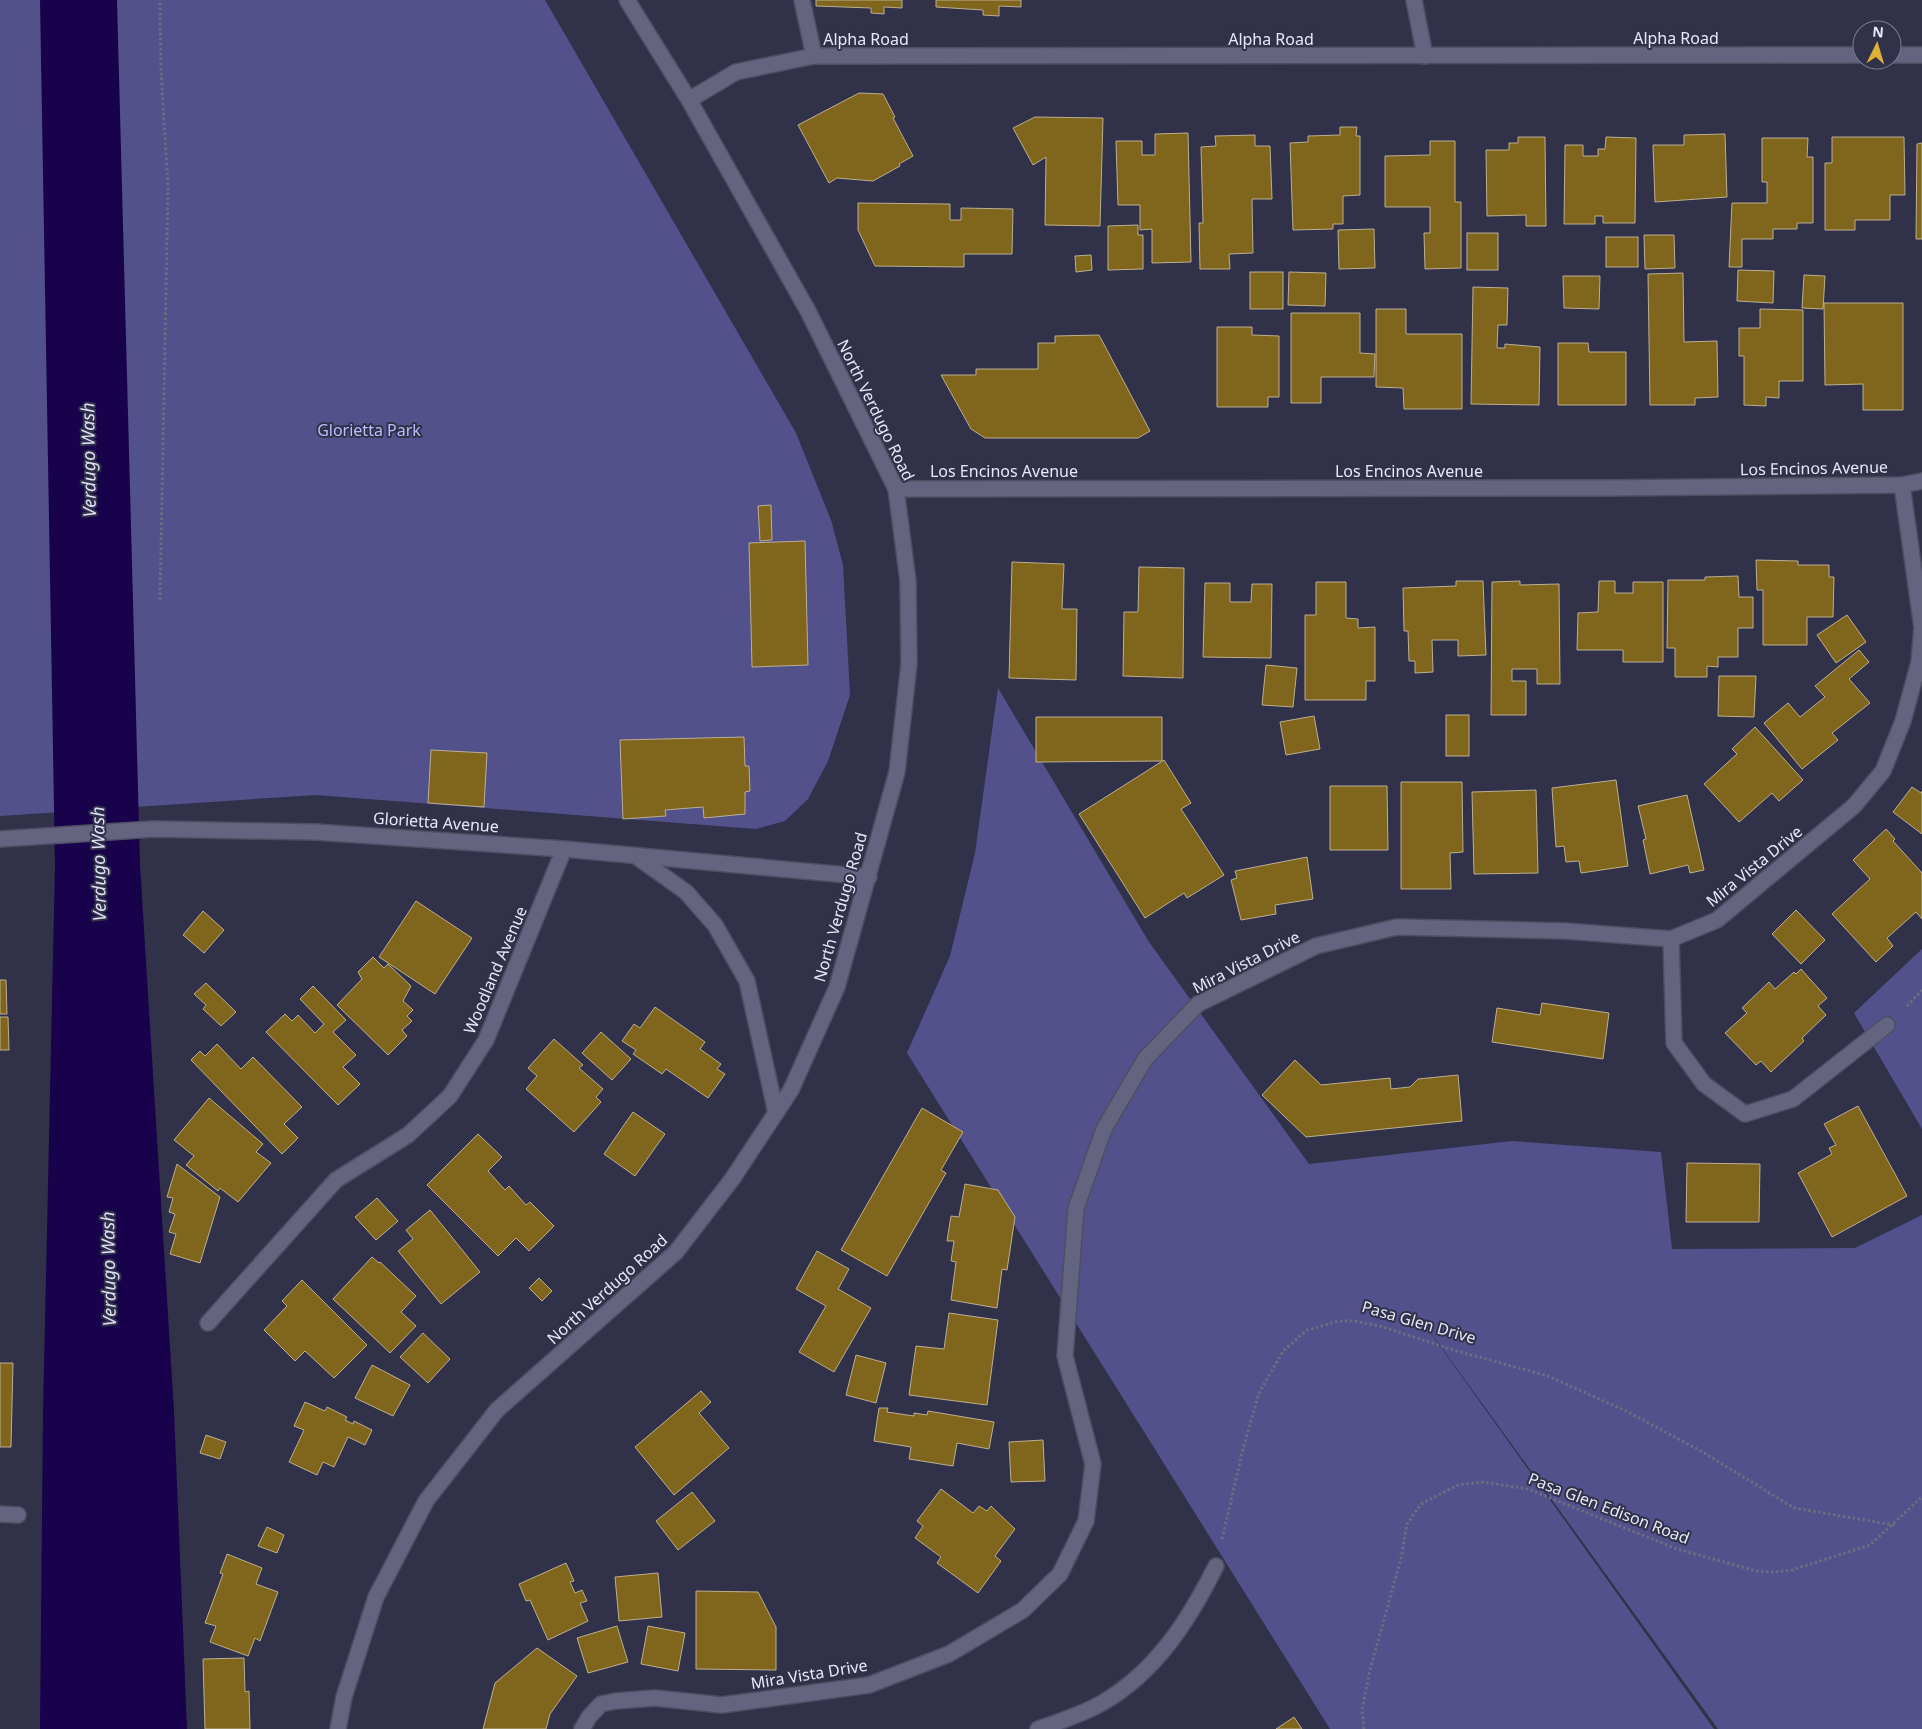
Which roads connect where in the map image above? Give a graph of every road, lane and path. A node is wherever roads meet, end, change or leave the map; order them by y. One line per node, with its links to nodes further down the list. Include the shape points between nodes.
1 (160, 0): 14 (path, via 168,188)
2 (627, 0): 10 (street, North Verdugo Road)
3 (802, 0): 8 (street)
4 (1414, 0): 9 (street)
5 (1852, 55): 9 (street, Alpha Road)
6 (1902, 55): 7 (street)
7 (1922, 55)
8 (814, 56): 9 (street, Alpha Road); 10 (street, Alpha Road, via 736,72)
9 (1425, 56)
10 (689, 100): 13 (street, North Verdugo Road, via 808,311)
11 (1922, 481): 12 (street, Los Encinos Avenue)
12 (1902, 485): 13 (street, Los Encinos Avenue); 19 (street, Mira Vista Drive, via 1922,628 1919,662 1910,696 1883,771 1854,806 1717,920)
13 (896, 489): 18 (street, North Verdugo Road, via 908,581 909,664 897,772)
14 (160, 600)
15 (0, 839): 16 (street, Glorietta Avenue, via 154,829 315,832)
16 (564, 849): 17 (street, Glorietta Avenue); 22 (street, Woodland Avenue, via 486,1040 450,1096 408,1135 336,1180)
17 (636, 856): 18 (street, Glorietta Avenue); 21 (street, via 686,892 715,925 747,981)
18 (869, 877): 21 (street, North Verdugo Road, via 837,987 791,1090)
19 (1671, 939): 20 (street, via 1674,1043 1704,1084 1745,1114 1793,1099); 29 (street, Mira Vista Drive, via 1565,931 1397,927 1316,946 1198,1004 1146,1059 1104,1129 1076,1208 1065,1356 1093,1464 1086,1521 1060,1574 1023,1610 949,1654 869,1685 722,1705 654,1698 616,1701 601,1704)
20 (1887, 1025)
21 (776, 1113): 28 (street, North Verdugo Road, via 733,1178 676,1252 498,1410 426,1501 376,1597 344,1697)
22 (208, 1323)
23 (1922, 1497): 26 (path)
24 (0, 1514): 25 (street)
25 (18, 1515)
26 (1894, 1525): 27 (path, Pasa Glen Drive, via 1794,1508 1658,1428 1548,1376 1380,1326 1346,1321 1307,1330 1283,1351 1260,1393 1243,1449); 31 (path, Pasa Glen Edison Road, via 1870,1545 1830,1560 1792,1570 1756,1571 1676,1549 1528,1489 1482,1482 1458,1485 1421,1504 1407,1524 1401,1558 1370,1670 1362,1710)
27 (1216, 1566): 30 (street, via 1187,1620 1168,1646 1134,1680 1102,1703)
28 (338, 1729)
29 (582, 1729)
30 (1038, 1729)
31 (1364, 1729)

